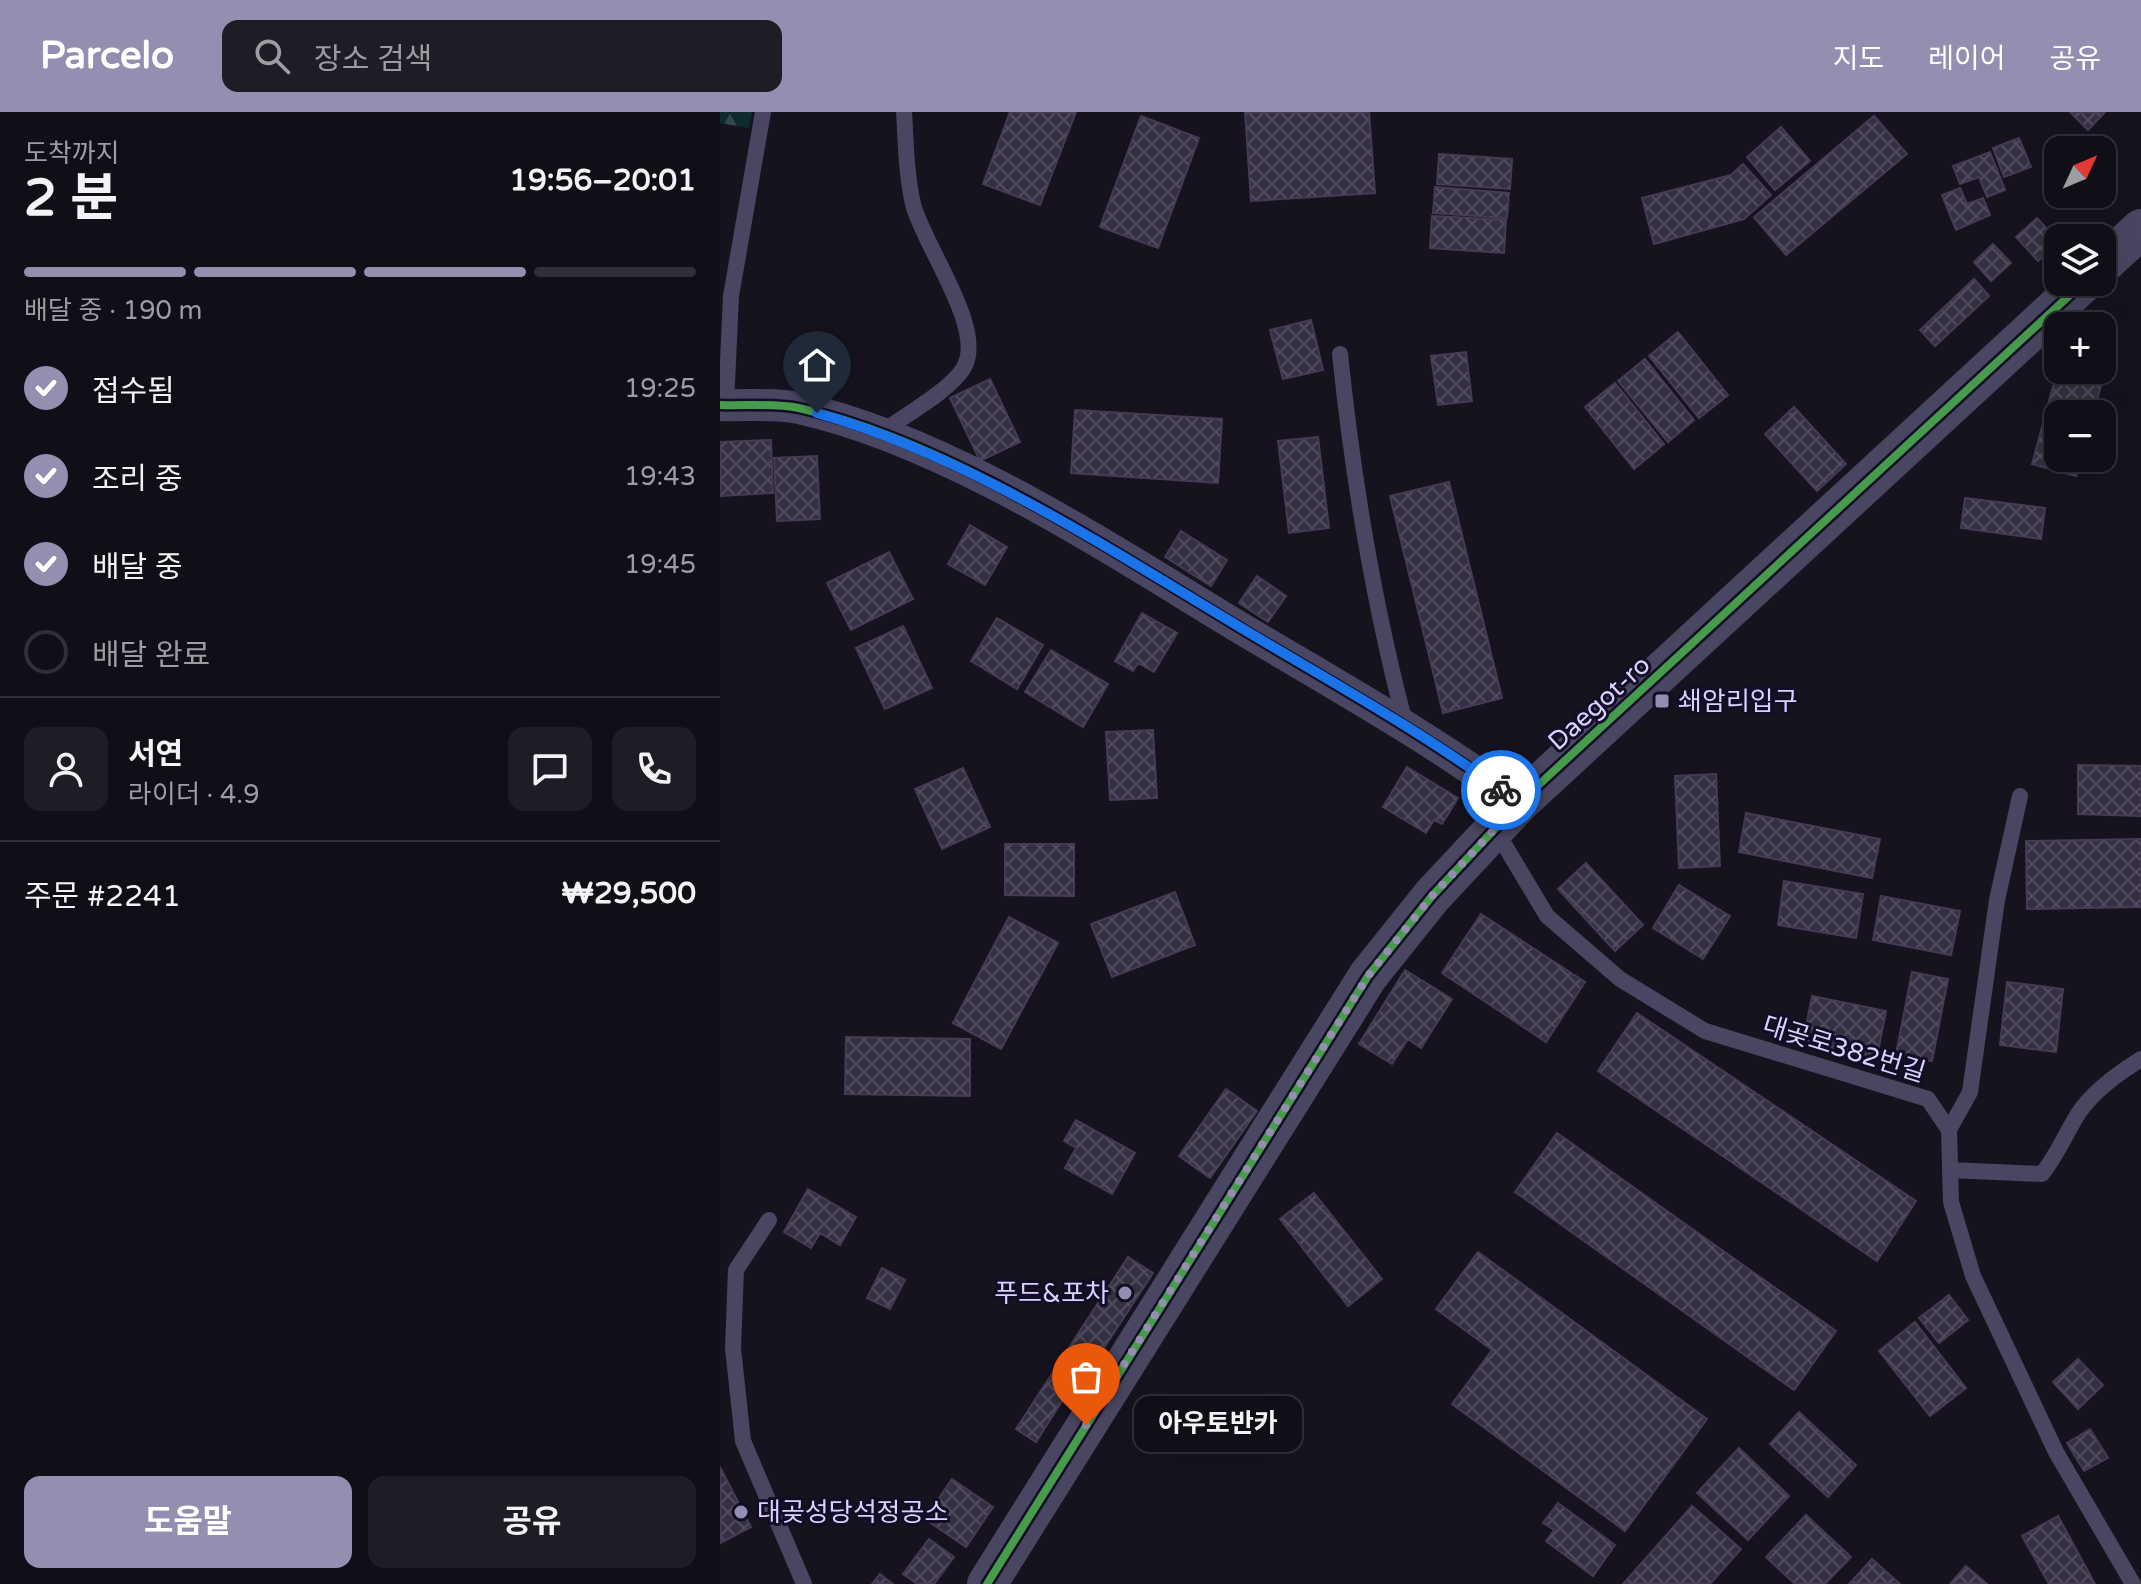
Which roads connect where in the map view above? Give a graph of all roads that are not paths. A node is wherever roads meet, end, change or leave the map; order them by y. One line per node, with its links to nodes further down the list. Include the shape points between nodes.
1 (763, 112): 7 (lane, via 731,296)
2 (904, 112): 8 (lane, via 914,207 968,330 969,355 953,378)
3 (2141, 229): 4 (street)
4 (2116, 252)
5 (2069, 296): 11 (street, Daegot-ro)
6 (1340, 354): 9 (lane, via 1353,475 1379,627)
7 (723, 405): 8 (street, via 796,407)
8 (879, 434): 9 (street, via 962,469 1060,520)
9 (1407, 728): 11 (street)
10 (2020, 796): 13 (lane, via 1997,900 1970,1092)
11 (1507, 816): 13 (lane, 대곶로382번길, via 1547,916 1620,979 1705,1031 1928,1099); 17 (street, Daegot-ro, via 1432,896 1368,976)
12 (2141, 1059): 14 (lane, via 2079,1112 2042,1174)
13 (1949, 1130): 14 (lane)
14 (1950, 1170): 18 (lane, via 1951,1202 1973,1276 2056,1452)
15 (769, 1220): 16 (lane, via 736,1270 735,1363 743,1441)
16 (804, 1584)
17 (987, 1584)
18 (2133, 1584)

